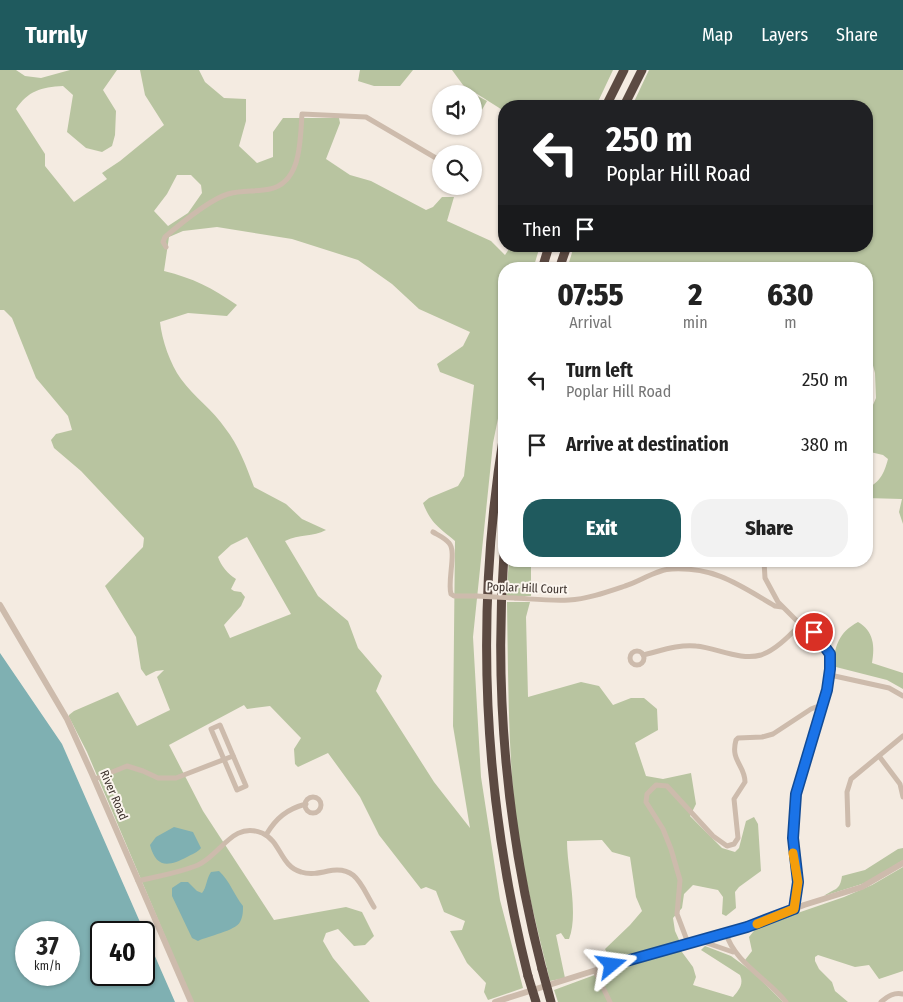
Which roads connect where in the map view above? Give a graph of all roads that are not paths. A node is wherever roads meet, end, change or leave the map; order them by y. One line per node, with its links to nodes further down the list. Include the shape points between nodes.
1 (624, 70): 3 (highway)
2 (642, 70): 4 (highway)
3 (609, 100)
4 (627, 100)
5 (432, 157): 6 (street, via 366,117 302,114 297,158 284,183 271,189 229,194 217,199 165,237)
6 (166, 247)
7 (498, 472): 39 (highway, bridge, via 487,579 487,724 504,863 518,935)
8 (433, 532): 12 (street, Poplar Hill Court, bridge, via 452,548 449,583 454,596 571,600 623,587 674,568 725,577)
9 (503, 567): 40 (highway, bridge, via 501,679 507,776 521,874)
10 (765, 567): 12 (street, via 766,582)
11 (0, 605): 22 (street, River Road, via 67,719)
12 (782, 607): 13 (street)
13 (801, 624): 14 (street, via 760,655 745,656 686,646); 15 (street, via 816,634 830,654)
14 (643, 655)
15 (830, 675): 16 (street, via 894,690); 17 (street)
16 (903, 696)
17 (821, 708): 30 (street, via 796,794 793,838 798,882); 33 (street, via 811,709 773,734 736,740 734,753 745,782 734,799 738,837 730,846 723,845 713,836 668,786 656,785 647,794 646,802 663,829 680,880 677,914)
18 (903, 736): 20 (street)
19 (233, 756): 21 (street); 21 (street, via 246,786 237,790); 21 (street, via 220,725 211,729)
20 (879, 756): 23 (street, via 900,784); 25 (street, via 851,779 847,792)
21 (224, 760): 22 (street, via 176,778 158,778 127,766)
22 (95, 778): 28 (street, River Road)
23 (903, 797)
24 (306, 804): 26 (street, via 284,813)
25 (848, 824)
26 (266, 835): 28 (street, via 249,830 236,833 196,866); 29 (street, via 274,842 284,861 301,872 314,874 343,870 352,874 360,881)
27 (903, 863): 30 (street, via 862,887)
28 (138, 881): 37 (street, River Road)
29 (374, 906)
30 (794, 909): 31 (street)
31 (726, 933): 32 (street); 34 (street)
32 (699, 940): 33 (street); 34 (street)
33 (688, 943): 35 (street)
34 (736, 953): 42 (street)
35 (595, 971): 38 (street); 41 (street)
36 (903, 994): 43 (street, via 892,994)
37 (190, 1002)
38 (495, 1002)
39 (536, 1002)
40 (551, 1002)
41 (610, 1002)
42 (786, 1002)
43 (881, 1002)

